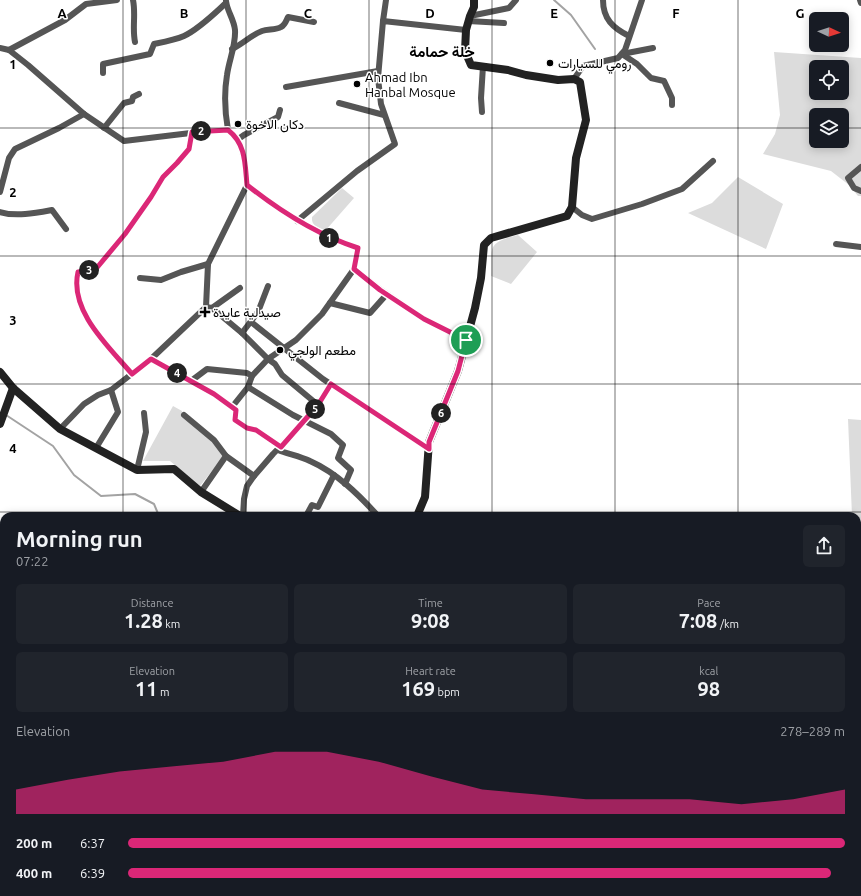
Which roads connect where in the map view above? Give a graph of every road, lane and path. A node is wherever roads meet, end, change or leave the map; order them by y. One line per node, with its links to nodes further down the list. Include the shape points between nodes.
1 (117, 0): 21 (street, via 86,4 65,20)
2 (133, 0): 17 (street)
3 (386, 0): 12 (street)
4 (474, 0): 11 (street)
5 (516, 0): 11 (street, via 509,8)
6 (603, 0): 16 (street, via 606,16 617,30)
7 (642, 0): 16 (street)
8 (860, 0): 10 (street)
9 (226, 2): 20 (street, via 234,20 235,39); 25 (street, via 210,18 185,35 154,44 150,54 103,64)
10 (861, 3)
11 (469, 19): 14 (street); 15 (street)
12 (384, 20): 15 (street); 24 (street)
13 (314, 22): 20 (street, via 288,17 280,28 263,30)
14 (504, 23)
15 (466, 30): 23 (street, via 465,52 471,65)
16 (629, 36): 22 (street)
17 (134, 42)
18 (0, 48): 21 (street)
19 (653, 48): 22 (street)
20 (232, 49): 36 (street, via 227,76 225,116)
21 (8, 50): 33 (street)
22 (622, 54): 26 (street, via 618,58 582,66); 30 (street, via 652,78 664,81 672,98)
23 (483, 66): 26 (street, via 558,80); 32 (street)
24 (378, 71): 27 (street); 34 (street)
25 (103, 73)
26 (574, 79): 44 (street, via 580,82 586,120 576,158)
27 (286, 87)
28 (139, 94): 35 (street, via 133,97 132,101 124,103)
29 (339, 103): 34 (street)
30 (672, 105)
31 (280, 110): 38 (street, via 278,117)
32 (482, 112)
33 (84, 114): 35 (street); 43 (street, via 15,150 9,158)
34 (384, 115): 46 (street, via 395,144 357,171)
35 (104, 128): 37 (street, via 124,141)
36 (228, 130): 37 (street); 38 (street)
37 (192, 132): 65 (street, via 189,149 163,177 112,251 95,270 78,272 77,286 83,311 90,324)
38 (237, 140): 41 (street, via 243,155)
39 (713, 161): 44 (street, via 682,189 642,204 592,219 582,215)
40 (861, 167): 42 (street, via 848,178 854,188)
41 (247, 185): 46 (street); 50 (street)
42 (861, 191)
43 (0, 192)
44 (572, 206): 60 (street, via 567,216 491,238 484,245 481,278)
45 (0, 212): 47 (street, via 31,214 52,210)
46 (297, 221): 51 (street, via 338,242 358,248)
47 (66, 229)
48 (836, 244): 49 (street)
49 (861, 247)
50 (208, 264): 52 (street, via 161,280); 57 (street)
51 (354, 269): 55 (street); 56 (street)
52 (140, 278)
53 (268, 286): 58 (street, via 258,312)
54 (240, 288): 57 (street)
55 (387, 294): 56 (street, via 370,313); 60 (street, via 424,319)
56 (330, 303): 61 (street, via 322,314)
57 (209, 308): 59 (street); 62 (street)
58 (251, 322): 59 (street); 61 (street)
59 (242, 333): 63 (street)
60 (466, 340): 81 (street, via 458,371 429,442)
61 (284, 349): 63 (street); 68 (street)
62 (151, 359): 65 (street); 67 (street)
63 (268, 359): 66 (street); 72 (street, via 282,375)
64 (0, 372): 70 (street)
65 (132, 374): 71 (street)
66 (252, 376): 67 (street, via 247,373 207,369); 69 (street)
67 (191, 381): 73 (street)
68 (331, 384): 72 (street); 81 (street)
69 (248, 387): 73 (street); 76 (street)
70 (13, 388): 77 (street); 78 (street)
71 (111, 390): 78 (street, via 84,404); 79 (street, via 118,412)
72 (318, 405): 76 (street)
73 (232, 407): 80 (street, via 236,410 235,420 247,428 256,430)
74 (144, 413): 83 (street, via 146,432)
75 (184, 415): 82 (street, via 214,440)
76 (305, 421): 80 (street); 86 (street, via 331,434 343,445 338,458 351,470)
77 (0, 424)
78 (60, 428): 79 (street)
79 (96, 448): 83 (street)
80 (279, 449): 84 (street, via 311,461); 85 (street)
81 (429, 449): 92 (street, via 425,497)
82 (226, 456): 85 (street); 87 (street)
83 (137, 470): 87 (street, via 174,469)
84 (334, 475): 86 (street); 90 (street, via 318,507 312,505)
85 (254, 476): 89 (street, via 247,486)
86 (345, 484): 91 (street)
87 (201, 492): 88 (street)
88 (234, 512)
89 (243, 512)
90 (308, 512)
91 (374, 512)
92 (419, 512)

